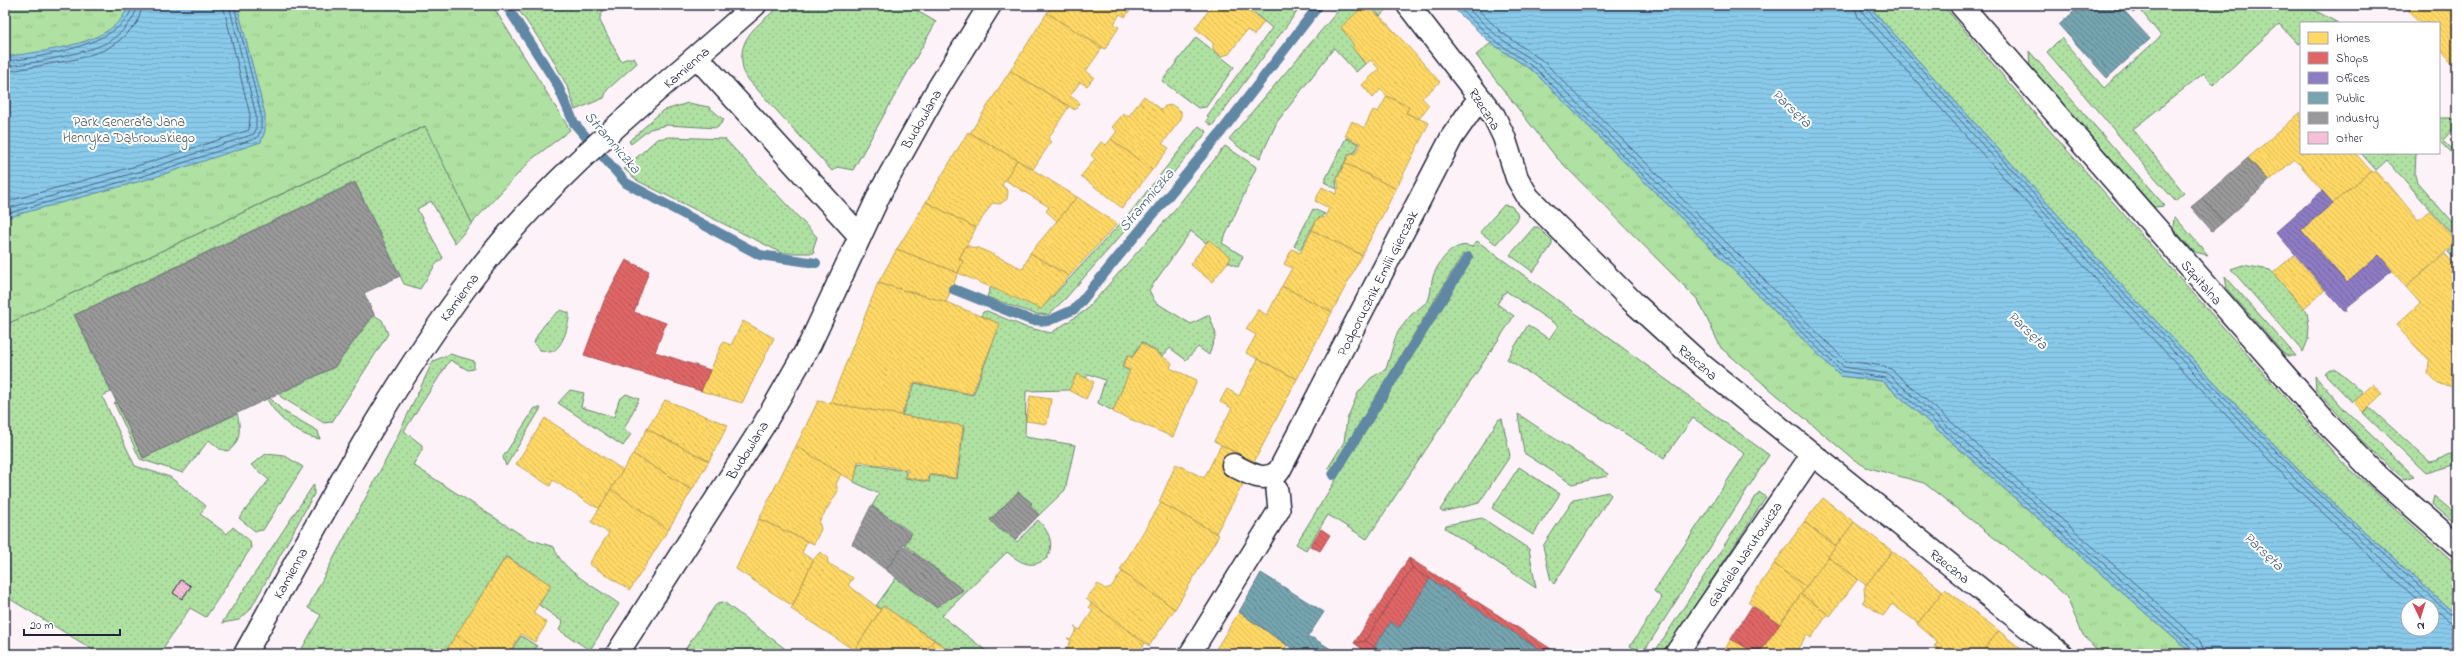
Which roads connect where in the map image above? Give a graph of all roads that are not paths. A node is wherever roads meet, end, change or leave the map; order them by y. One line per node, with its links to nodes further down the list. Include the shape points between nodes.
1 (755, 5): 5 (street, Kamienna)
2 (990, 5): 7 (street, Budowlana, via 936,92 882,189)
3 (1408, 5): 6 (street, Rzeczna)
4 (1961, 5): 11 (street, Szpitalna, via 2344,442 2378,476)
5 (697, 57): 7 (street); 12 (street, Kamienna, via 566,176 475,274 415,360 365,439)
6 (1482, 100): 8 (street, Rzeczna, via 1498,123 1517,178 1536,206 1674,341); 10 (street, Podporucznik Emilii Gierczak, via 1473,107 1452,137)
7 (860, 236): 13 (street, Budowlana, via 810,344 763,426)
8 (1812, 455): 15 (street, Gabriela Narutowicza); 16 (street, Rzeczna)
9 (1233, 465): 10 (street, via 1257,477)
10 (1278, 480): 14 (street, via 1279,510)
11 (2457, 545)
12 (245, 654)
13 (616, 654)
14 (1190, 654)
15 (1676, 654)
16 (2061, 654)

